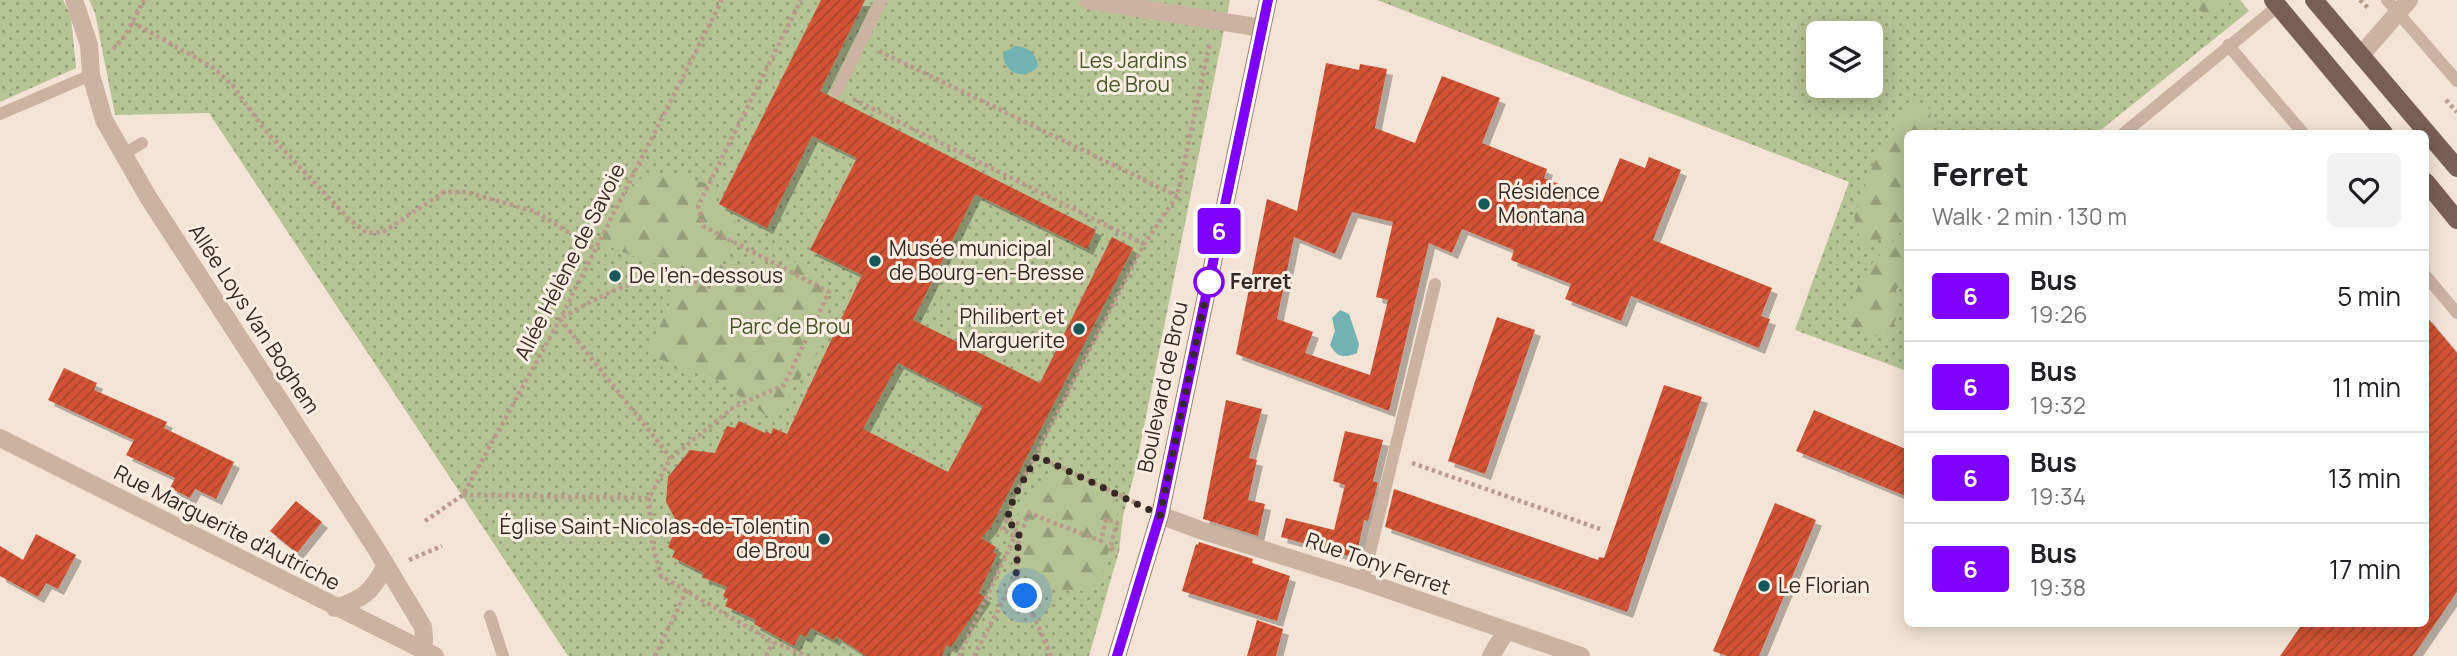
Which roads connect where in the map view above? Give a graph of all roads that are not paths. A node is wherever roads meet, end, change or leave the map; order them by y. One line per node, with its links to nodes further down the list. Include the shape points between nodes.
1 (74, 0): 12 (street, Allée Loys Van Boghem, via 89,45)
2 (880, 0): 14 (lane)
3 (1088, 0): 8 (street)
4 (1268, 0): 9 (main road, Boulevard de Brou)
5 (2314, 0): 11 (main road)
6 (2275, 3): 10 (lane); 18 (main road)
7 (2398, 4): 11 (street); 13 (lane)
8 (1180, 6): 9 (street)
9 (1262, 28): 30 (main road, Boulevard de Brou)
10 (2228, 45): 16 (lane); 17 (lane)
11 (2361, 55): 19 (main road)
12 (91, 75): 15 (lane); 22 (street, Allée Loys Van Boghem, via 104,120)
13 (2457, 81)
14 (837, 91)
15 (0, 114)
16 (2128, 130)
17 (2301, 130)
18 (2381, 130)
19 (2425, 130)
20 (2429, 135): 23 (main road)
21 (142, 143): 22 (lane)
22 (124, 154): 31 (street, Allée Loys Van Boghem)
23 (2457, 168)
24 (2429, 186): 25 (main road)
25 (2457, 220)
26 (2429, 280): 28 (lane)
27 (1435, 284): 32 (lane)
28 (2457, 313)
29 (0, 438): 33 (street, Rue Marguerite d'Autriche)
30 (1160, 515): 32 (street, Rue Tony Ferret); 38 (main road, Boulevard de Brou)
31 (385, 567): 33 (street, via 360,600); 36 (street, Allée Loys Van Boghem, via 423,627)
32 (1363, 581): 35 (street, Rue Tony Ferret)
33 (335, 608): 36 (street, Rue Marguerite d'Autriche)
34 (490, 616): 37 (lane)
35 (1506, 631): 39 (street); 40 (street, Rue Tony Ferret)
36 (429, 653)
37 (503, 656)
38 (1117, 656)
39 (1491, 656)
40 (1581, 656)

